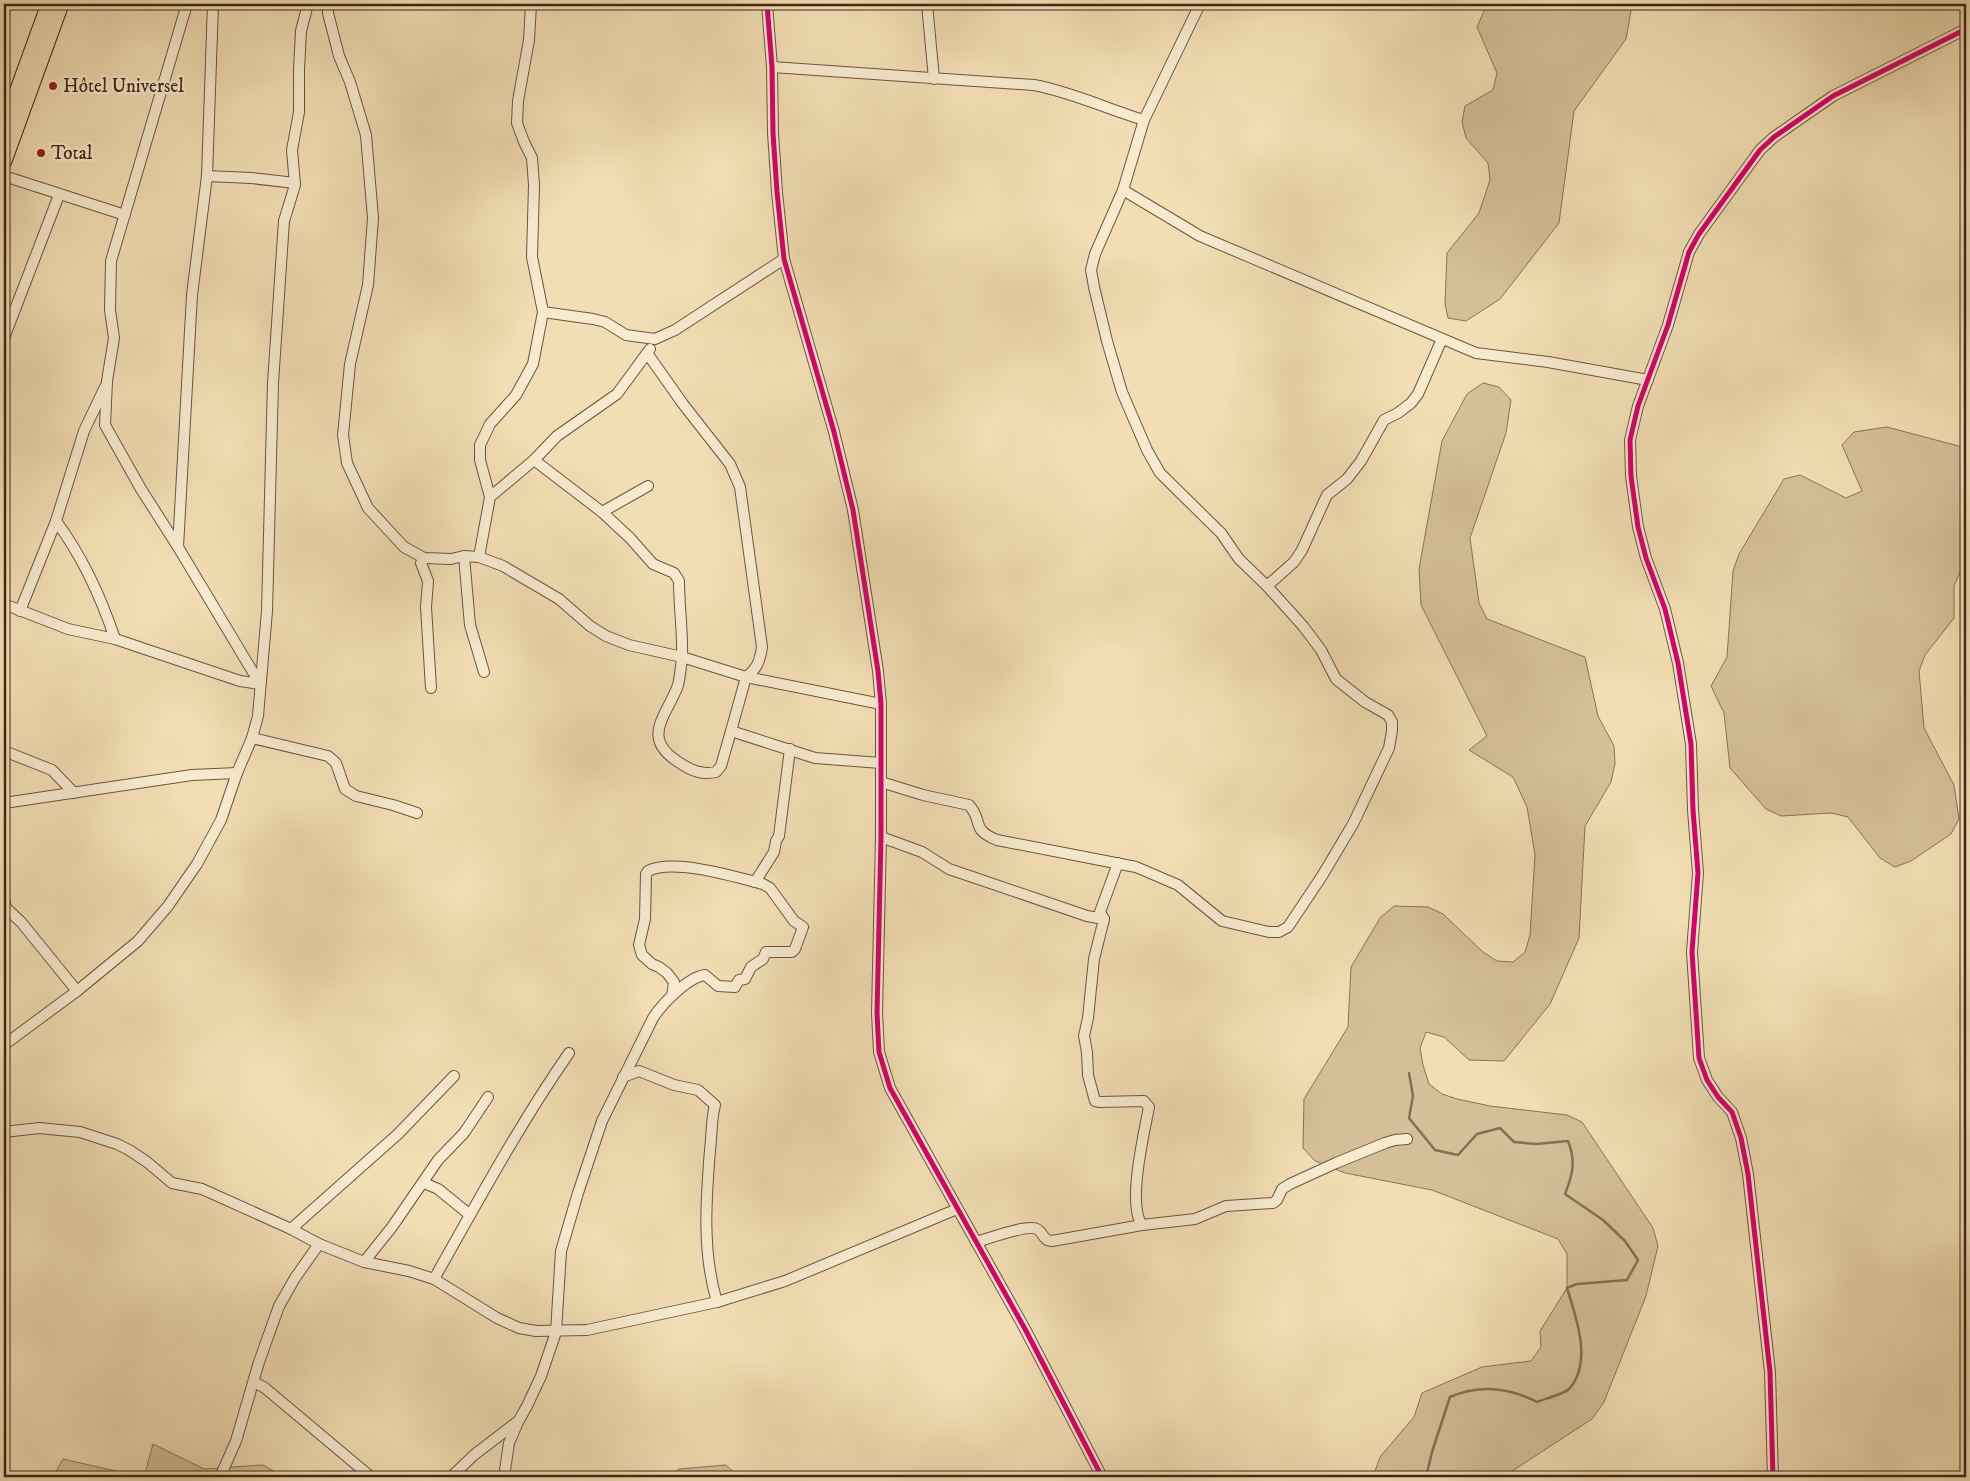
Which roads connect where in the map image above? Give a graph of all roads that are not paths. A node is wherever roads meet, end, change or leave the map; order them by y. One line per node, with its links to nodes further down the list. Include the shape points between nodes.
1 (49, 4): 15 (highway)
2 (61, 4): 16 (highway)
3 (187, 4): 22 (street)
4 (213, 4): 18 (street)
5 (308, 4): 19 (street, via 301,31 299,112 292,150)
6 (328, 4): 39 (street, via 339,56 366,135 373,218 368,285 350,364 343,435 345,456 368,508 404,547)
7 (531, 4): 24 (street, via 517,123 532,158 532,257)
8 (767, 4): 12 (street)
9 (927, 4): 13 (street)
10 (1200, 4): 14 (street)
11 (1966, 29): 29 (street, via 1832,96 1760,150 1699,234 1690,252)
12 (772, 67): 13 (street); 23 (street, via 773,133)
13 (934, 79): 14 (street, via 1046,87)
14 (1144, 120): 20 (street)
15 (4, 128)
16 (4, 161)
17 (4, 176): 21 (street)
18 (207, 176): 19 (street); 36 (street, via 192,295)
19 (295, 183): 47 (street, via 284,221 273,383 266,611)
20 (1123, 190): 27 (street, via 1200,236); 40 (street, via 1091,270 1122,392 1160,474 1221,534 1239,559)
21 (59, 195): 22 (street); 25 (street)
22 (125, 216): 30 (street, via 111,261 110,310 114,338)
23 (784, 259): 26 (street, via 675,330); 49 (street, via 853,510)
24 (543, 312): 26 (street, via 594,319 626,335); 33 (street, via 533,364 516,395 490,424 480,445 480,460)
25 (4, 338)
26 (655, 339): 28 (street)
27 (1442, 339): 29 (street, via 1476,353); 40 (street, via 1418,394 1398,414 1384,420 1361,461 1347,479 1327,495 1294,562)
28 (647, 353): 31 (street, via 617,394 557,436); 46 (street, via 730,464 740,487 762,647 760,662)
29 (1648, 380): 94 (street, via 1630,440 1631,476 1638,528 1665,609 1689,727 1698,873 1692,952 1698,1050 1708,1080 1732,1112 1748,1174 1770,1372)
30 (107, 381): 35 (street, via 84,431); 36 (street, via 105,425)
31 (534, 460): 33 (street); 34 (street)
32 (648, 486): 34 (street)
33 (490, 497): 38 (street)
34 (602, 512): 44 (street, via 653,564 674,573 679,581)
35 (56, 521): 42 (street); 43 (street, via 73,543 108,616)
36 (178, 548): 47 (street)
37 (464, 556): 38 (street); 39 (street); 45 (street, via 470,625)
38 (479, 557): 44 (street, via 503,566 559,599 606,636 629,645)
39 (424, 558): 48 (street, via 421,563 428,581 426,617)
40 (1267, 586): 61 (street, via 1321,650 1336,680 1392,722 1389,748 1353,824 1288,927 1279,932 1222,921 1178,886 1136,867)
41 (4, 604): 42 (street)
42 (20, 611): 43 (street, via 68,629)
43 (115, 639): 47 (street, via 240,681)
44 (682, 657): 46 (street); 50 (street, via 678,684 659,722 661,746 671,758 692,771 707,774 716,772 721,766)
45 (484, 672)
46 (746, 678): 49 (street); 50 (street)
47 (260, 684): 51 (street, via 258,716)
48 (431, 688)
49 (881, 704): 54 (street)
50 (731, 731): 52 (street)
51 (252, 738): 55 (street); 59 (street, via 328,756 336,763 345,790)
52 (790, 749): 54 (street, via 815,758); 62 (street, via 779,836 774,852)
53 (4, 751): 57 (street, via 52,770)
54 (881, 763): 56 (street)
55 (237, 773): 57 (street, via 192,774); 65 (street, via 221,820 197,864 168,906 138,941)
56 (881, 782): 60 (street); 61 (street, via 969,806 974,811 980,831 997,840)
57 (74, 792): 58 (street)
58 (4, 803)
59 (417, 813)
60 (881, 837): 64 (street, via 922,852 949,869 1087,916); 75 (street, via 877,971 880,1052 890,1088)
61 (1118, 863): 64 (street, via 1100,912)
62 (756, 882): 66 (street, via 770,888 794,922 803,927 795,949 766,952 763,959 751,967 746,979 739,980 735,987 718,986 705,975); 66 (street, via 707,869 673,867 648,870 645,918 639,945 642,955 674,982)
63 (4, 900): 65 (street, via 6,908)
64 (1104, 918): 77 (street, via 1094,959 1084,1036 1088,1075 1095,1101 1144,1101 1149,1107 1136,1198 1137,1218)
65 (77, 991): 67 (street)
66 (672, 996): 70 (street, via 653,1018)
67 (4, 1045)
68 (569, 1053): 76 (street)
69 (454, 1076): 78 (street, via 398,1134)
70 (623, 1078): 83 (street, via 639,1071 674,1085 698,1090 715,1105 711,1120 706,1214 710,1280); 84 (street, via 602,1120 562,1251)
71 (488, 1097): 74 (street)
72 (4, 1132): 78 (street, via 39,1128 80,1132 130,1150 172,1183 202,1189)
73 (1407, 1139): 77 (street, via 1385,1143 1290,1184 1282,1189 1274,1203 1226,1206 1194,1219)
74 (424, 1183): 76 (street, via 438,1189); 81 (street)
75 (957, 1209): 79 (street); 83 (street, via 785,1282)
76 (470, 1214): 82 (street)
77 (1142, 1225): 79 (street, via 1052,1241 1043,1237 1038,1229 1028,1228)
78 (291, 1229): 80 (street)
79 (976, 1242): 93 (street)
80 (319, 1244): 81 (street); 85 (street, via 280,1306)
81 (364, 1262): 82 (street)
82 (434, 1279): 84 (street, via 484,1311 519,1328)
83 (717, 1302): 84 (street, via 587,1330)
84 (556, 1332): 88 (street, via 541,1376)
85 (259, 1362): 86 (street); 87 (street)
86 (254, 1382): 87 (street); 89 (street, via 236,1441)
87 (265, 1388): 90 (street)
88 (518, 1422): 91 (street); 92 (street, via 509,1443)
89 (220, 1477)
90 (370, 1477)
91 (450, 1477)
92 (504, 1477)
93 (1102, 1477)
94 (1773, 1477)

